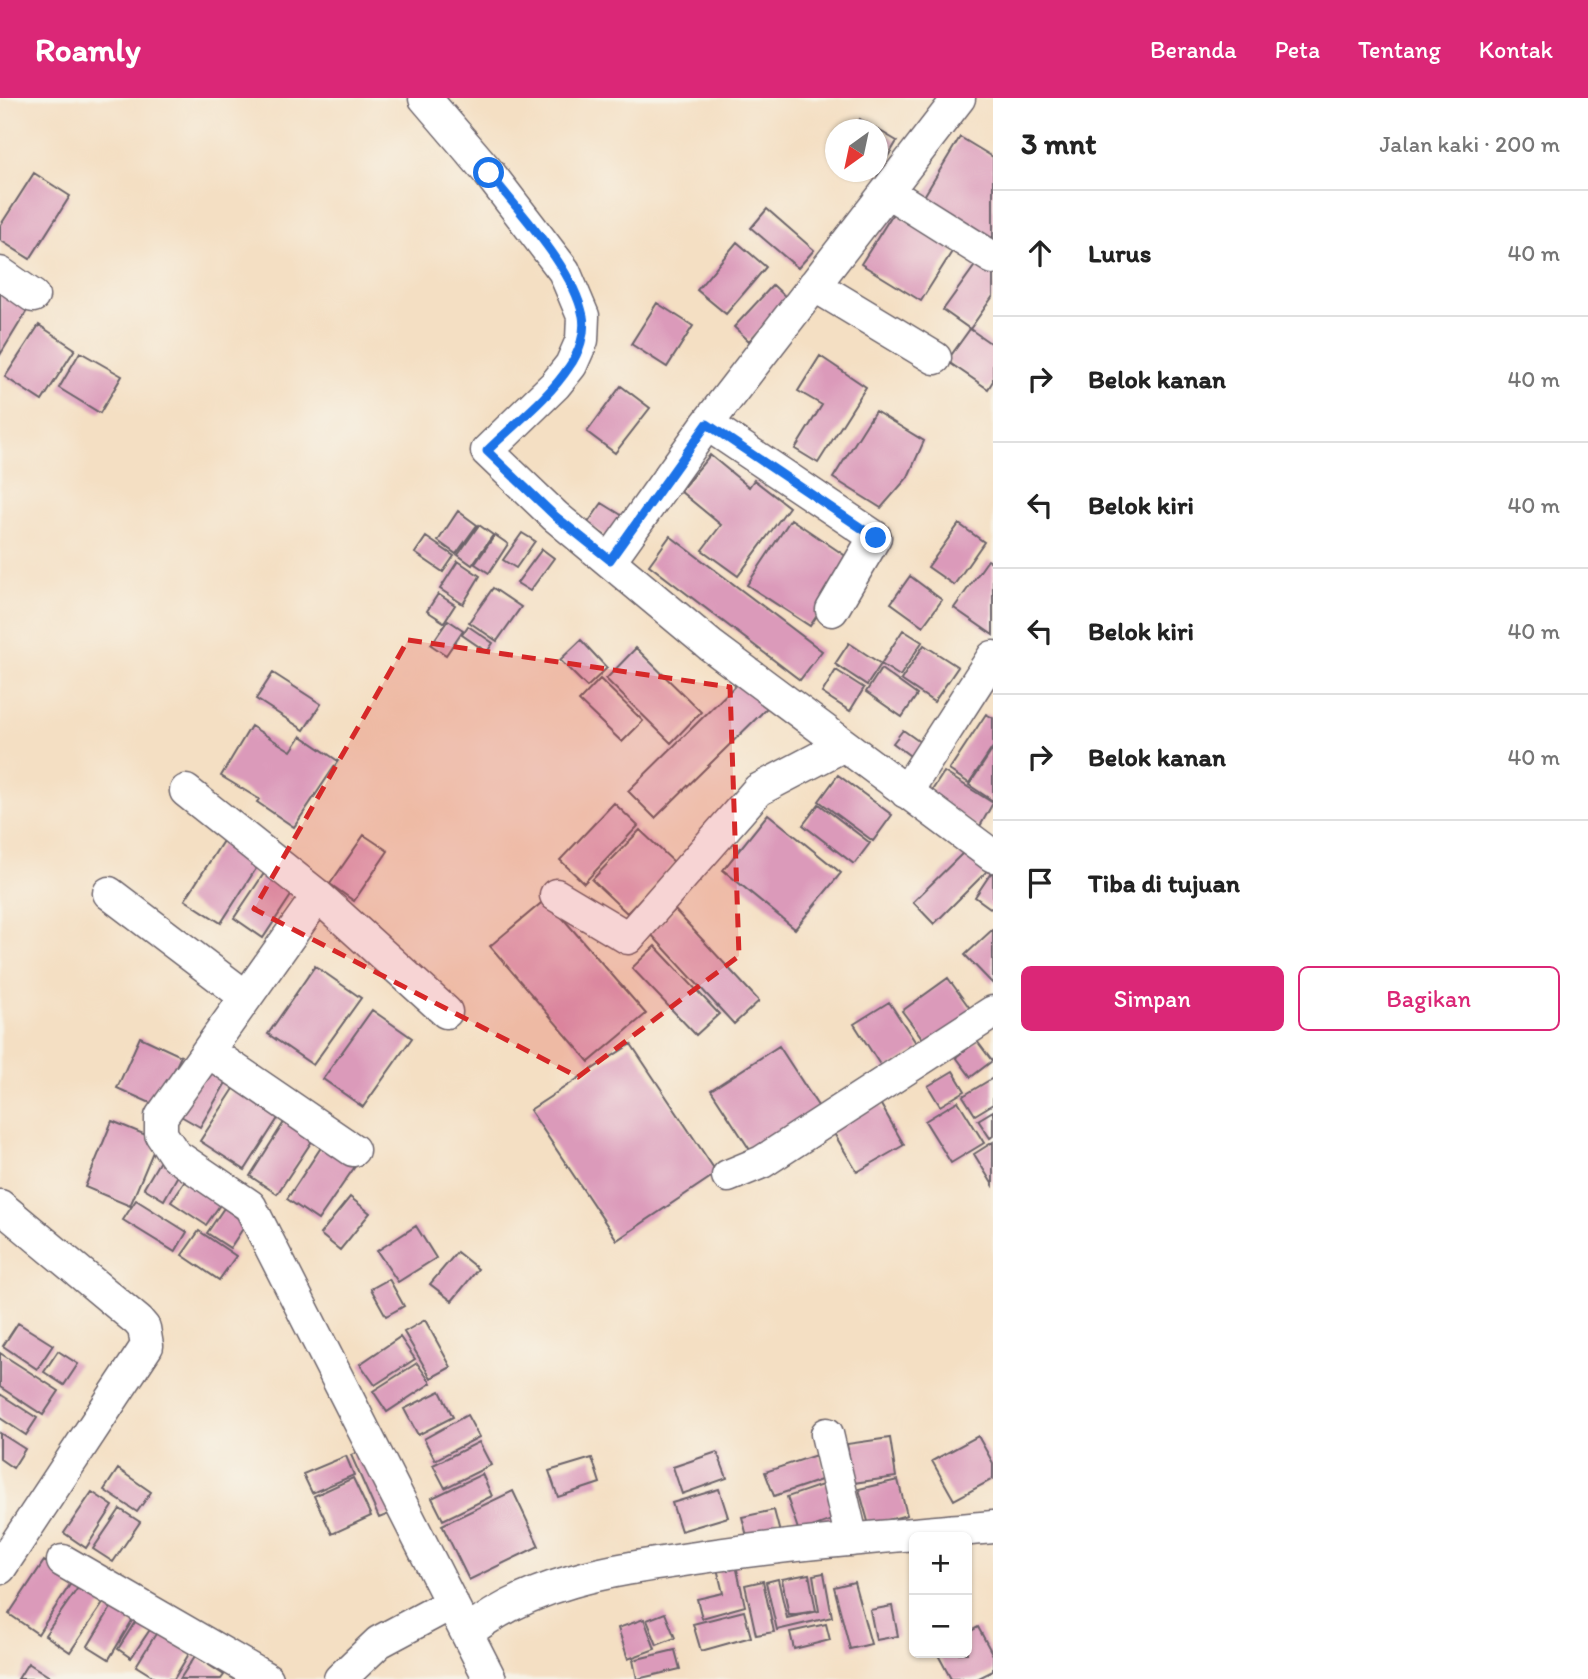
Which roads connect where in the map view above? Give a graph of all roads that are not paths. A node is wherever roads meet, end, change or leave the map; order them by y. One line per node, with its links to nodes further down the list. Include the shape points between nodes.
1 (425, 98): 10 (street, via 564,271 583,316 582,340 571,365 487,451 555,516)
2 (959, 98): 3 (street)
3 (888, 192): 4 (street); 6 (street)
4 (993, 258)
5 (0, 273): 7 (street)
6 (814, 285): 8 (street); 9 (street)
7 (33, 296)
8 (935, 358)
9 (707, 424): 10 (street); 11 (street, via 876,538)
10 (610, 560): 13 (street, via 710,645)
11 (832, 610)
12 (993, 657): 15 (street)
13 (844, 745): 15 (street); 18 (street, via 758,790 628,938)
14 (186, 791): 19 (street)
15 (906, 792): 16 (street)
16 (993, 856)
17 (109, 893): 20 (street)
18 (556, 895)
19 (318, 896): 20 (street); 21 (street)
20 (246, 998): 23 (street)
21 (446, 1012)
22 (989, 1023): 25 (street, via 762,1162)
23 (208, 1051): 24 (street); 32 (street, via 161,1117 162,1134 175,1155 250,1206)
24 (353, 1150)
25 (728, 1176)
26 (0, 1206): 31 (street, via 138,1321 148,1341)
27 (827, 1434): 29 (street)
28 (993, 1527): 29 (street)
29 (852, 1539): 33 (street, via 774,1546 564,1582 515,1601)
30 (63, 1560): 34 (street)
31 (0, 1568)
32 (452, 1603): 33 (street); 35 (street, via 379,1642)
33 (467, 1633): 36 (street)
34 (267, 1679)
35 (340, 1679)
36 (490, 1679)

